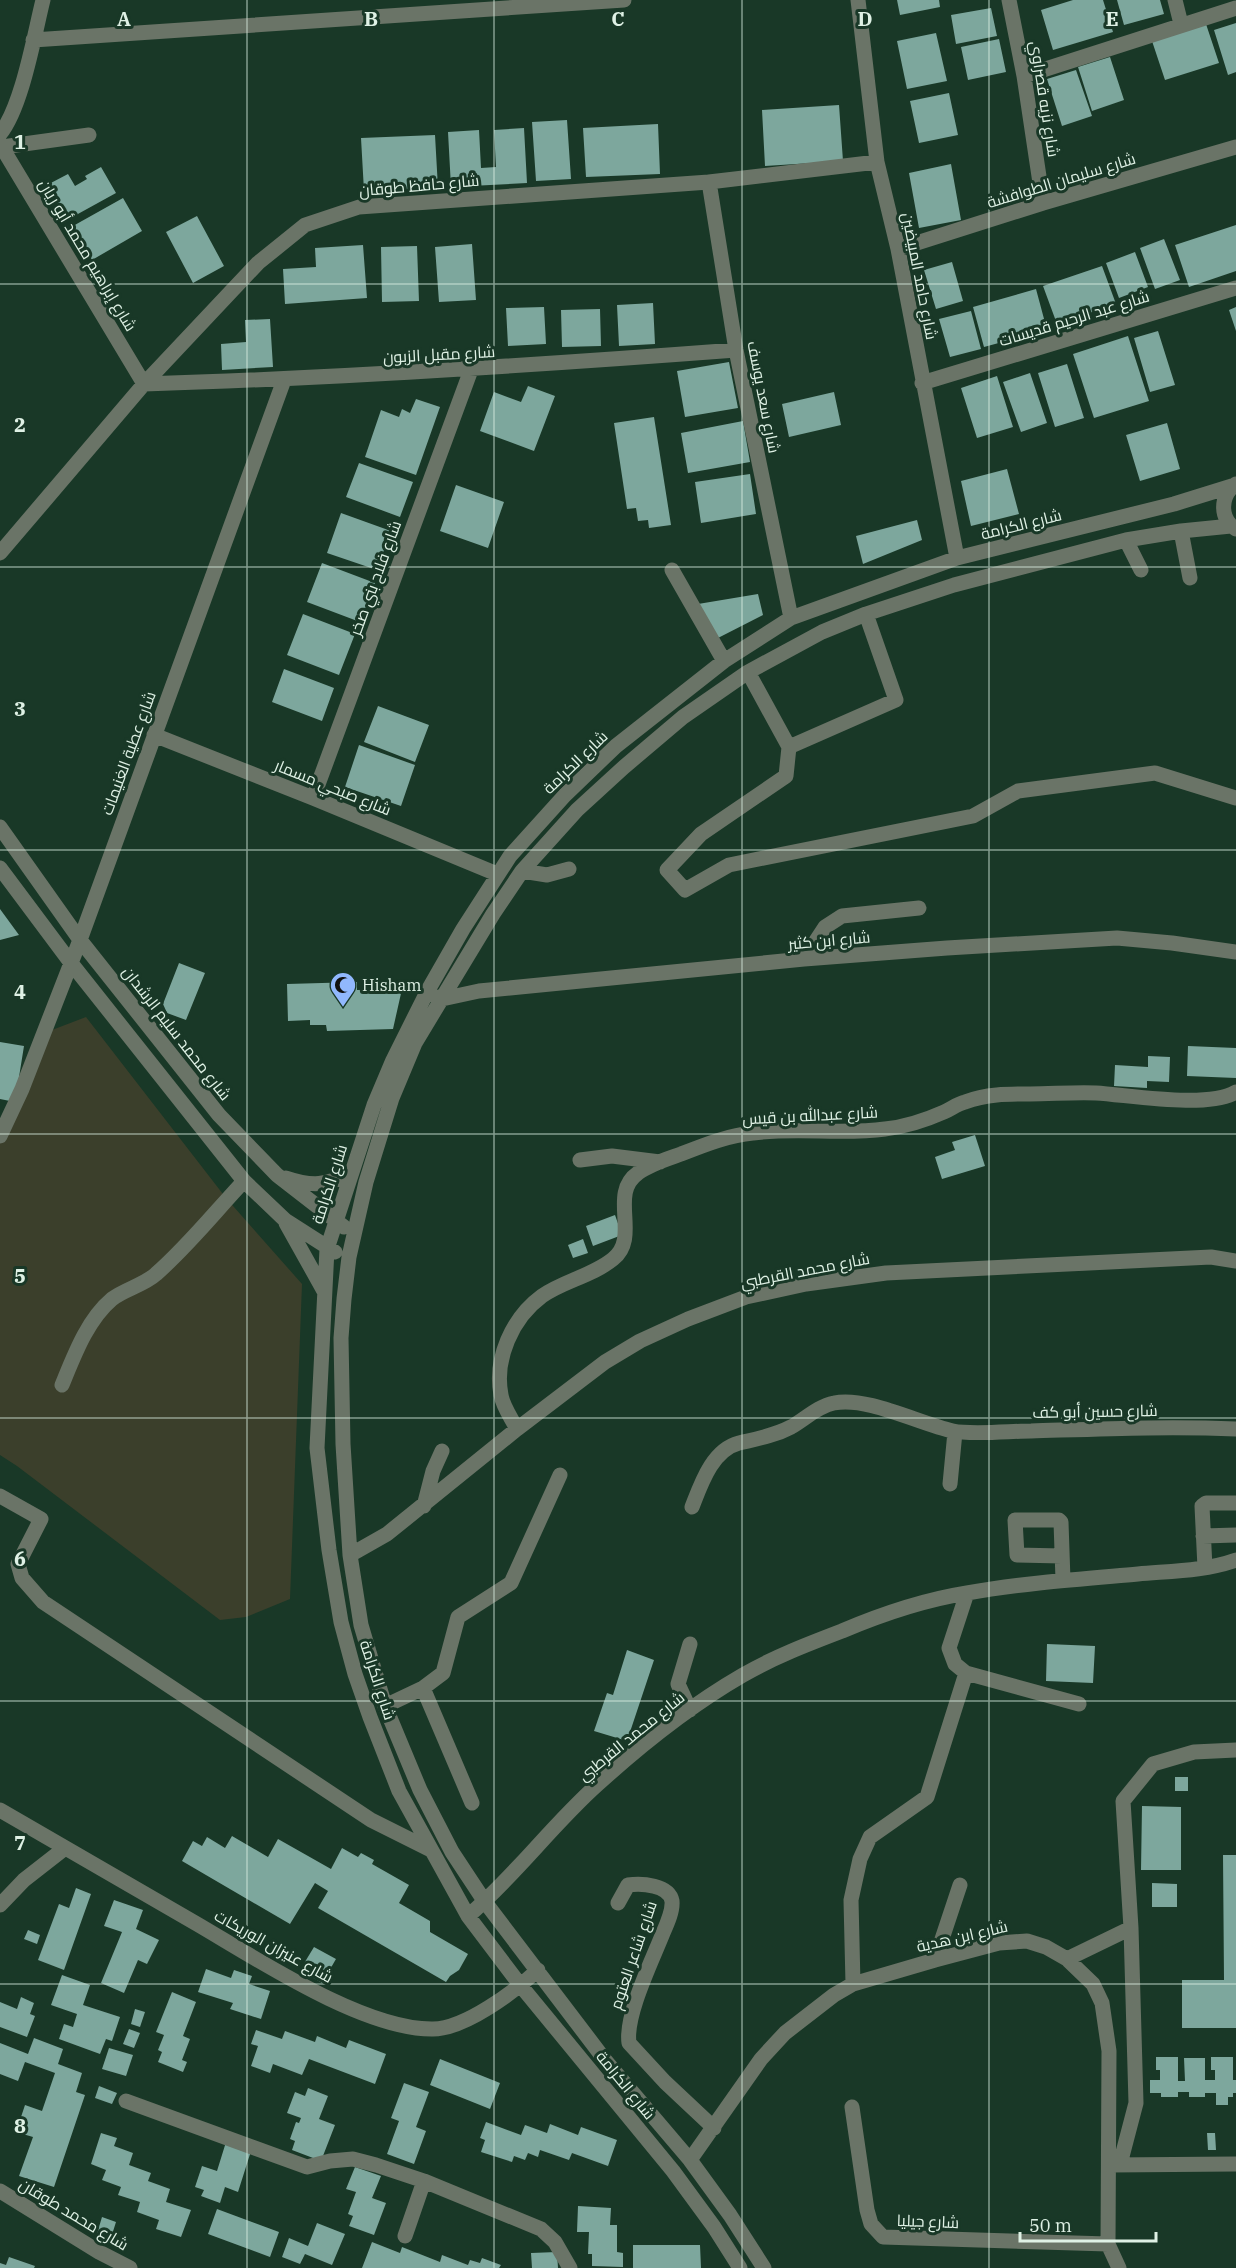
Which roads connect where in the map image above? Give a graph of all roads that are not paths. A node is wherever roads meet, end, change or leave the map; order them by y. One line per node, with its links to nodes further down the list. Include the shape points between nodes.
1 (43, 0): 8 (street)
2 (624, 0): 8 (street)
3 (858, 0): 13 (street, شارع حامد المبيضين)
4 (1009, 0): 9 (street, شارع نزيه قصراوي)
5 (1175, 0): 7 (street)
6 (1236, 8): 7 (street)
7 (1181, 24): 9 (street)
8 (33, 40): 11 (street)
9 (1024, 76): 15 (street, شارع نزيه قصراوي)
10 (89, 135): 11 (street)
11 (1, 142): 22 (street, شارع إبراهيم محمد أبو ريان)
12 (1236, 147): 15 (street, شارع سليمان الطوافشة)
13 (878, 162): 14 (street, شارع حافظ طوقان); 16 (street, شارع حامد المبيضين)
14 (709, 182): 18 (street, شارع سعد يوسف); 22 (street, شارع حافظ طوقان, via 359,207 332,215 305,225 258,263)
15 (1043, 203): 16 (street, شارع سليمان الطوافشة)
16 (898, 249): 21 (street, شارع حامد المبيضين)
17 (1236, 288): 21 (street, شارع عبد الرحيم قديسات)
18 (736, 350): 19 (street, شارع مقبل الزبون); 33 (street, شارع سعد يوسف)
19 (471, 370): 20 (street, شارع مقبل الزبون); 38 (street, شارع فلاح بني صخر)
20 (284, 380): 22 (street, شارع مقبل الزبون); 36 (street, شارع عطية الغنيمات)
21 (922, 383): 28 (street, شارع حامد المبيضين)
22 (144, 384): 27 (street, شارع حافظ طوقان)
23 (1234, 485): 24 (street, via 1223,505); 28 (street, شارع الكرامة, via 1174,504)
24 (1234, 528): 25 (street, شارع الكرامة)
25 (1181, 531): 26 (street, شارع الكرامة); 31 (street)
26 (1126, 540): 30 (street); 32 (street, شارع الكرامة, via 954,585)
27 (0, 553)
28 (957, 558): 33 (street, شارع الكرامة)
29 (672, 570): 34 (street)
30 (1141, 570)
31 (1190, 578)
32 (866, 614): 35 (street, شارع الكرامة, via 806,640); 37 (street, via 896,700)
33 (791, 618): 34 (street, شارع الكرامة)
34 (724, 661): 44 (street, شارع الكرامة, via 616,746 565,795)
35 (748, 672): 37 (street); 43 (street, شارع الكرامة, via 683,717 624,766 577,810)
36 (154, 735): 38 (street, شارع صبحي مسمار); 46 (street, شارع عطية الغنيمات)
37 (789, 747): 39 (street, via 786,777 701,834 667,870 686,890 729,865 973,816 1018,790 1155,772)
38 (313, 798): 44 (street, شارع صبحي مسمار)
39 (1236, 798)
40 (0, 826): 46 (street, شارع محمد سليم الرشدان)
41 (0, 868): 49 (street)
42 (569, 869): 43 (street, via 547,875)
43 (522, 871): 51 (street, شارع الكرامة)
44 (497, 874): 50 (street, شارع الكرامة)
45 (919, 908): 48 (street, via 842,916 825,927)
46 (80, 939): 49 (street, شارع عطية الغنيمات); 57 (street, شارع محمد سليم الرشدان, via 219,1115)
47 (1236, 952): 48 (street, شارع ابن كثير, via 1117,938)
48 (804, 960): 51 (street, شارع ابن كثير, via 479,991)
49 (71, 963): 53 (street, شارع عطية الغنيمات); 58 (street)
50 (427, 992): 51 (street); 56 (street, شارع الكرامة, via 378,1096)
51 (442, 999): 61 (street, شارع الكرامة, via 415,1043 392,1098)
52 (1236, 1092): 55 (street, شارع عبدالله بن قيس, via 1188,1100 1094,1093 989,1095 962,1102 944,1113 885,1129 752,1133)
53 (0, 1136)
54 (580, 1160): 55 (street, via 612,1156)
55 (660, 1162): 67 (street, شارع عبدالله بن قيس, via 636,1174 626,1189 625,1240 614,1258 542,1296 511,1331 501,1358 499,1379 501,1398)
56 (351, 1174): 57 (street, via 316,1184); 60 (street, شارع الكرامة)
57 (278, 1175): 60 (street, شارع محمد سليم الرشدان)
58 (244, 1181): 59 (street); 66 (street, via 153,1277 112,1299 96,1316)
59 (285, 1220): 62 (street); 65 (street)
60 (336, 1221): 61 (street, شارع محمد سليم الرشدان); 62 (street, شارع الكرامة)
61 (354, 1233): 63 (street, شارع الكرامة)
62 (327, 1249): 63 (street); 65 (street, شارع الكرامة)
63 (349, 1257): 79 (street, شارع الكرامة, via 341,1338)
64 (1236, 1261): 67 (street, شارع محمد القرطبي, via 1211,1257 886,1273 746,1297 640,1341 605,1362)
65 (325, 1293): 95 (street, شارع الكرامة, via 317,1448 341,1622 370,1717 399,1791)
66 (62, 1385)
67 (517, 1429): 75 (street, شارع محمد القرطبي)
68 (1236, 1429): 69 (street, شارع حسين أبو كف)
69 (956, 1432): 72 (street); 76 (street, شارع حسين أبو كف, via 875,1406 835,1402 789,1428 725,1450 712,1464)
70 (442, 1451): 75 (street)
71 (560, 1475): 87 (street, via 511,1583 458,1617 443,1673)
72 (950, 1484)
73 (0, 1496): 95 (street, via 41,1520 18,1564 22,1578 43,1602 371,1820)
74 (1236, 1503): 78 (street, via 1203,1504)
75 (424, 1506): 79 (street, شارع محمد القرطبي)
76 (692, 1507)
77 (1236, 1535): 78 (street)
78 (1203, 1536): 82 (street)
79 (350, 1555): 89 (street, شارع الكرامة, via 361,1625)
80 (1062, 1556): 83 (street)
81 (1236, 1560): 82 (street, شارع محمد القرطبي)
82 (1205, 1568): 83 (street, شارع محمد القرطبي)
83 (1063, 1580): 84 (street, شارع محمد القرطبي)
84 (967, 1593): 86 (street, via 949,1648 955,1664); 90 (street, شارع محمد القرطبي, via 915,1604 787,1653 743,1675)
85 (690, 1644): 90 (street, via 678,1684)
86 (966, 1673): 88 (street); 105 (street, via 927,1797 870,1838 860,1859 851,1900)
87 (423, 1688): 89 (street); 92 (street)
88 (1079, 1704)
89 (385, 1706): 97 (street, شارع الكرامة, via 425,1800 452,1852)
90 (690, 1710): 97 (street, شارع محمد القرطبي, via 598,1783)
91 (1236, 1750): 101 (street, via 1194,1752 1153,1764 1123,1800)
92 (472, 1803)
93 (0, 1810): 94 (street, شارع عنيزان الوريكات)
94 (65, 1848): 99 (street); 106 (street, شارع عنيزان الوريكات, via 272,1968 384,2022 435,2029 451,2026 496,2004)
95 (431, 1850): 100 (street, شارع الكرامة)
96 (960, 1885): 103 (street)
97 (485, 1902): 100 (street, شارع محمد القرطبي); 104 (street, شارع الكرامة)
98 (618, 1903): 109 (street, شارع شاعر العتوم, via 628,1885 635,1884 666,1890 670,1896 672,1905 666,1926 629,2023 629,2043)
99 (0, 1905)
100 (468, 1916): 106 (street, شارع الكرامة)
101 (1131, 1928): 102 (street); 112 (street, via 1136,2103)
102 (1067, 1959): 103 (street, شارع ابن هدية, via 1027,1941 999,1943); 112 (street, شارع ابن هدية, via 1093,1984 1105,2014)
103 (935, 1960): 105 (street, شارع ابن هدية)
104 (538, 1970): 106 (street, شارع عنيزان الوريكات); 110 (street, شارع الكرامة, via 606,2060)
105 (853, 1984): 109 (street, شارع ابن هدية, via 785,2033 761,2059)
106 (521, 1986): 119 (street, شارع الكرامة, via 673,2171)
107 (126, 2101): 113 (street, via 307,2167 353,2159)
108 (852, 2107): 116 (street, شارع جيليا, via 867,2210 871,2224 883,2237)
109 (714, 2128): 110 (street, شارع ابن هدية)
110 (690, 2160): 120 (street, شارع الكرامة)
111 (1236, 2164): 112 (street)
112 (1114, 2165): 116 (street, شارع ابن هدية)
113 (424, 2181): 115 (street); 118 (street, via 541,2229 555,2242)
114 (0, 2191): 117 (street, شارع محمد طوقان)
115 (405, 2236)
116 (1108, 2244): 121 (street, شارع ابن هدية)
117 (130, 2268)
118 (570, 2268)
119 (740, 2268)
120 (764, 2268)
121 (1119, 2268)

